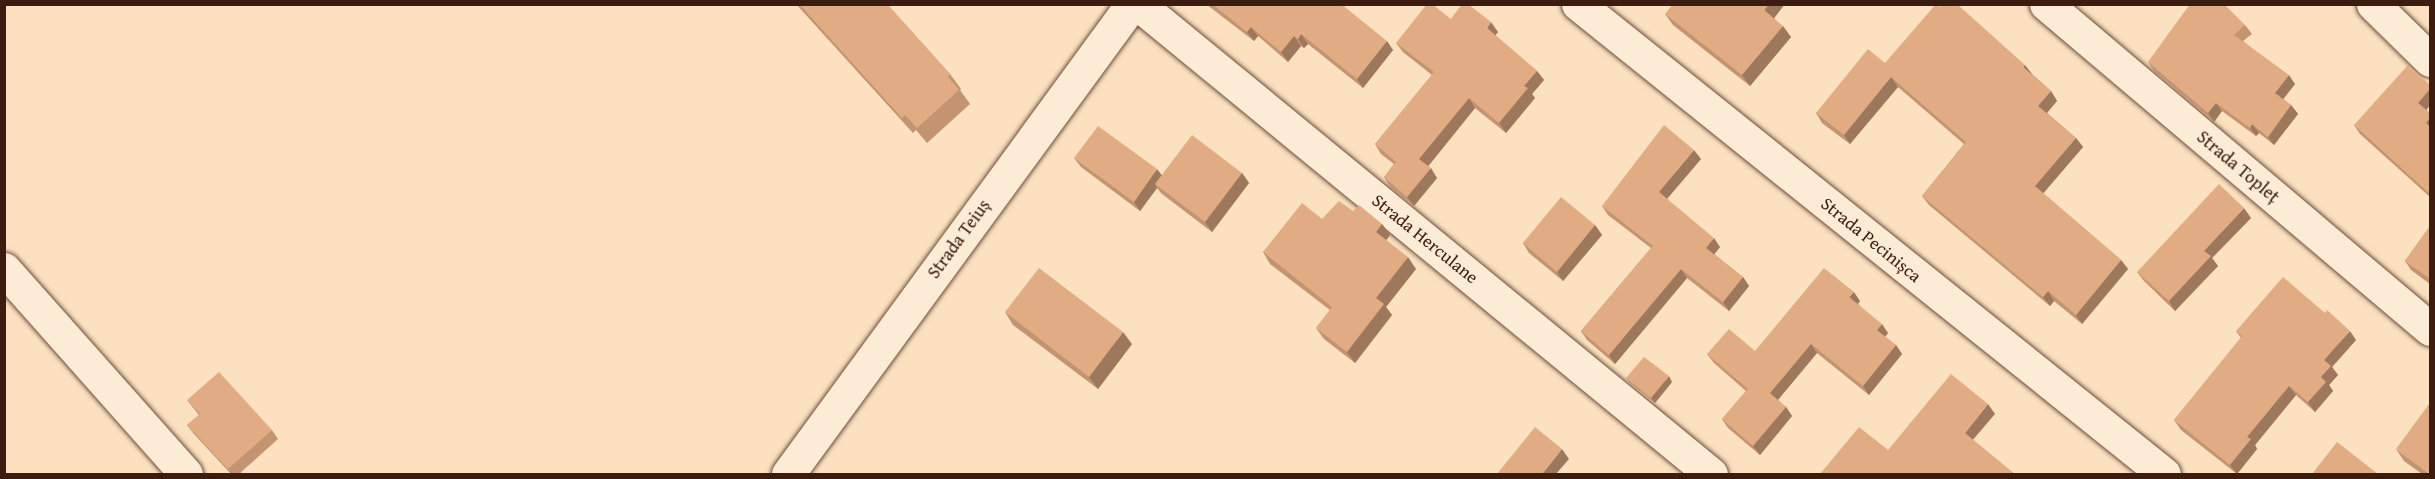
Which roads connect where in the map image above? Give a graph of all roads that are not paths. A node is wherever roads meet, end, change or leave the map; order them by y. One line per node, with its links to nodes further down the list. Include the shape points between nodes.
1 (1132, 4): 10 (street, Strada Teiuș)
2 (1138, 4): 11 (street, Strada Herculane)
3 (1578, 4): 12 (street, Strada Pecinișca)
4 (2046, 4): 8 (street, Strada Topleț)
5 (2373, 4): 6 (street)
6 (2430, 60)
7 (4, 269): 9 (street)
8 (2430, 329)
9 (186, 474)
10 (788, 474)
11 (1711, 474)
12 (2164, 474)

